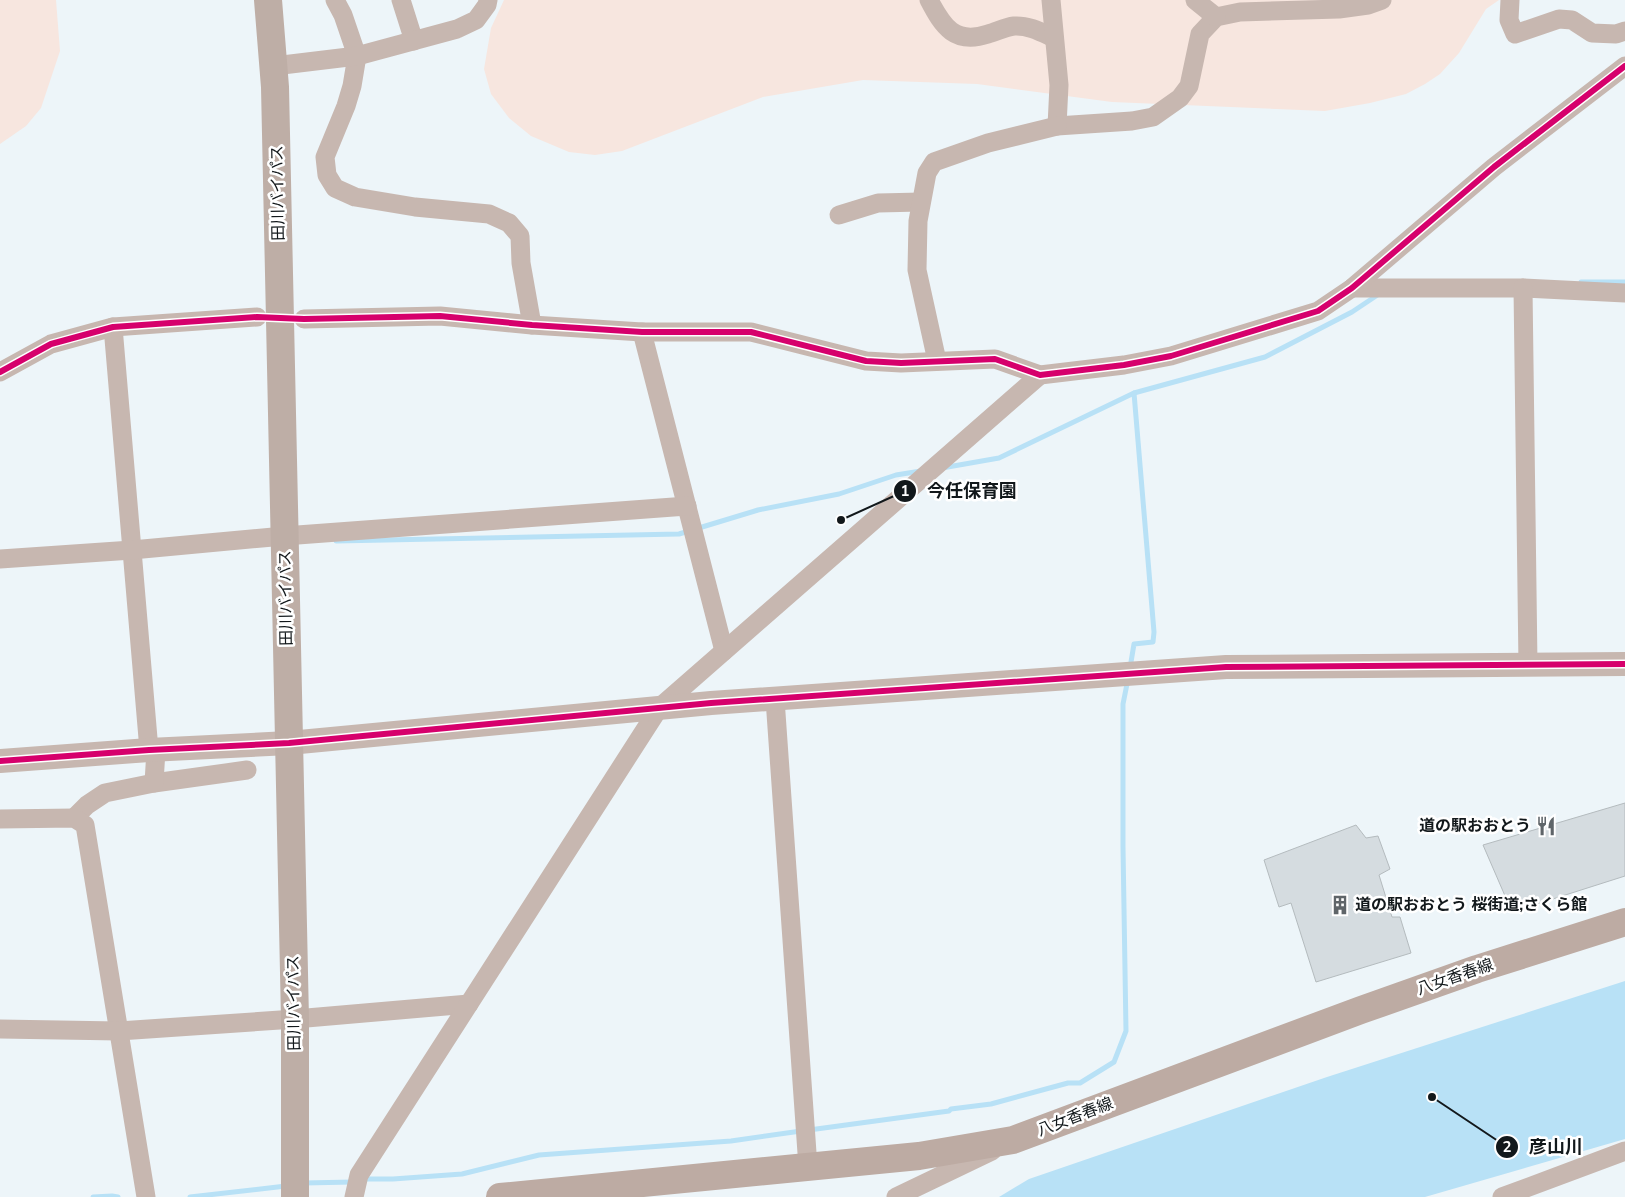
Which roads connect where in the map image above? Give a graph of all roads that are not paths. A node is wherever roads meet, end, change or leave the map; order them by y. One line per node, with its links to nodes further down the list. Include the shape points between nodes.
1 (268, 0): 15 (highway, 田川バイパス)
2 (336, 0): 14 (street)
3 (401, 0): 13 (street)
4 (488, 0): 13 (street, via 476,20)
5 (929, 0): 12 (street, via 944,25 969,38 1013,26 1029,27)
6 (1051, 0): 12 (street)
7 (1195, 0): 10 (street)
8 (1382, 0): 10 (street, via 1339,9 1240,12)
9 (1510, 0): 11 (street, via 1509,20 1515,34 1558,19 1572,20 1592,33)
10 (1216, 17): 17 (street, via 1200,34 1189,86 1180,98 1153,117)
11 (1625, 31)
12 (1054, 38): 17 (street, via 1059,85)
13 (414, 41): 14 (street)
14 (357, 56): 15 (street); 25 (street, via 346,106 325,157 327,174 335,188 355,197 435,210 489,214 509,223 520,236 521,263)
15 (274, 66): 32 (highway, 田川バイパス)
16 (1625, 66): 20 (street, via 1494,166)
17 (1057, 126): 18 (street, via 988,143 934,162 927,172)
18 (921, 202): 19 (street, via 878,203); 28 (street, via 917,270)
19 (839, 214)
20 (1352, 288): 21 (street); 30 (street, via 1318,311 1172,356)
21 (1524, 288): 22 (street); 37 (street)
22 (1625, 293)
23 (256, 317): 26 (street)
24 (304, 319): 25 (street, via 440,316)
25 (532, 325): 27 (street)
26 (113, 328): 29 (street, via 51,344); 33 (street)
27 (642, 332): 28 (street, via 751,332 866,361); 31 (street)
28 (937, 362): 30 (street, via 995,359)
29 (0, 372)
30 (1040, 375): 35 (street)
31 (687, 506): 32 (street); 35 (street)
32 (284, 536): 33 (street); 40 (highway, 田川バイパス)
33 (132, 550): 34 (street); 41 (street)
34 (0, 559)
35 (724, 651): 39 (street)
36 (1625, 664): 37 (street)
37 (1528, 665): 38 (street, via 1226,667)
38 (775, 699): 39 (street); 54 (street)
39 (660, 708): 40 (street); 48 (street)
40 (288, 743): 41 (street); 49 (highway, 田川バイパス)
41 (153, 750): 42 (street); 44 (street)
42 (0, 761)
43 (247, 770): 44 (street)
44 (154, 783): 45 (street, via 106,793)
45 (74, 818): 46 (street); 51 (street, via 85,825)
46 (0, 819)
47 (1625, 922): 52 (main road, 八女香春線, via 1361,1010)
48 (469, 1004): 49 (street); 57 (street, via 359,1175)
49 (294, 1019): 51 (street); 56 (highway, 田川バイパス)
50 (0, 1029): 51 (street)
51 (119, 1031): 55 (street)
52 (1014, 1140): 54 (main road, 八女香春線, via 919,1156); 59 (street)
53 (1625, 1151): 60 (street)
54 (808, 1167): 58 (main road, 八女香春線)
55 (146, 1197)
56 (295, 1197)
57 (354, 1197)
58 (500, 1197)
59 (896, 1197)
60 (1502, 1197)

